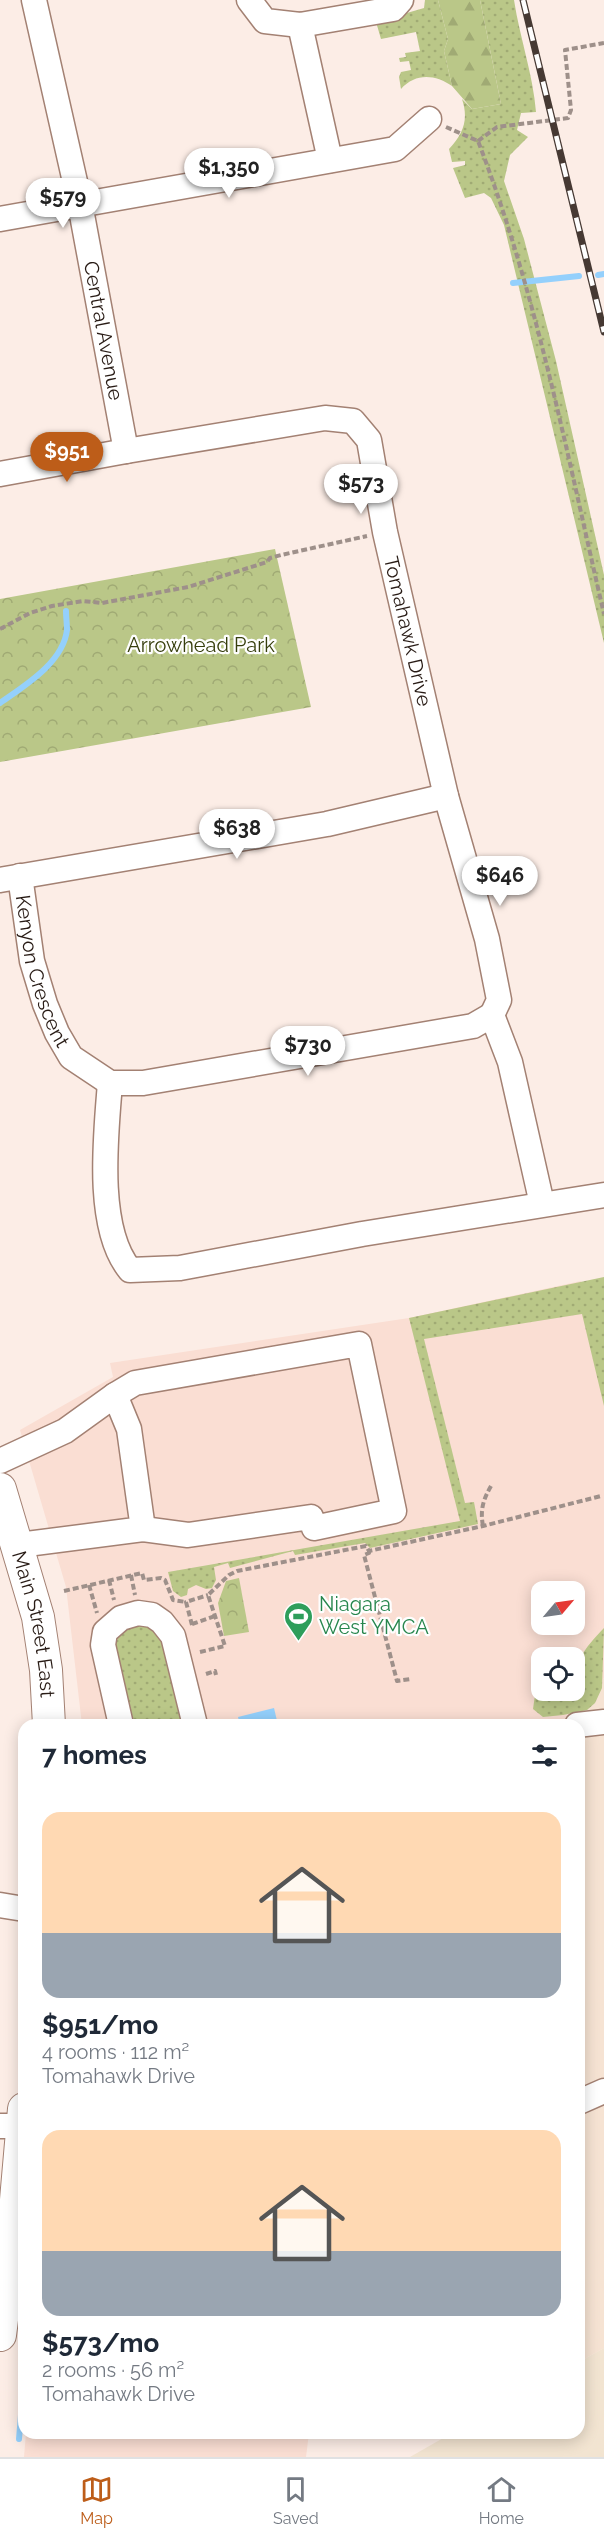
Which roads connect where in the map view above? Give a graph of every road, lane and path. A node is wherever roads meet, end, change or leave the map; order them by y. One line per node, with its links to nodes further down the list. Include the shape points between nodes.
1 (34, 0): 10 (street, Central Avenue)
2 (249, 0): 4 (street, via 265,21)
3 (401, 0): 4 (street, via 393,9)
4 (300, 25): 9 (street)
5 (604, 43): 8 (path, via 565,50 571,110 568,118 497,127)
6 (429, 118): 9 (street, via 396,149)
7 (461, 134): 8 (path)
8 (478, 141): 15 (path, via 503,206 531,299)
9 (330, 160): 10 (street)
10 (80, 204): 11 (street); 12 (street, Central Avenue)
11 (0, 219)
12 (126, 451): 13 (street, Tomahawk Drive); 17 (street, Tomahawk Drive, via 325,418 353,421 369,440 385,532)
13 (0, 474)
14 (373, 535): 16 (path, via 281,555 188,587 102,603 83,601 52,606)
15 (604, 614)
16 (0, 629)
17 (446, 796): 18 (street, via 327,824); 19 (street, Tomahawk Drive, via 487,939 499,1000)
18 (10, 878): 20 (street, Kenyon Crescent, via 45,1004 57,1033 70,1057)
19 (492, 1015): 20 (street, via 473,1026 287,1060 143,1083); 22 (street, via 510,1062)
20 (110, 1083): 22 (street, via 104,1177 114,1241 119,1257 130,1269 180,1268)
21 (604, 1195): 22 (street)
22 (542, 1204)
23 (114, 1395): 24 (street, via 65,1431); 29 (street, via 129,1429); 29 (street, via 135,1383 358,1344 394,1511 314,1528 311,1517 191,1535)
24 (0, 1461)
25 (491, 1486): 28 (path, via 480,1514)
26 (0, 1489): 30 (main road, Main Street East)
27 (601, 1496): 28 (path)
28 (483, 1526): 31 (path)
29 (143, 1529): 30 (street)
30 (19, 1545): 50 (main road, Main Street East, via 38,1617)
31 (369, 1551): 36 (path, via 366,1546 237,1571); 48 (path, via 364,1555 397,1681)
32 (131, 1575): 33 (path); 37 (path); 38 (path, via 142,1573 144,1580 161,1578 173,1600)
33 (109, 1580): 34 (path); 39 (path)
34 (89, 1585): 35 (path); 40 (path)
35 (64, 1591)
36 (208, 1595): 38 (path); 41 (path)
37 (136, 1602)
38 (186, 1602): 42 (path)
39 (116, 1607)
40 (96, 1611)
41 (215, 1616): 42 (path); 45 (path, via 225,1646)
42 (192, 1624): 43 (path)
43 (195, 1633)
44 (197, 1643): 45 (path)
45 (200, 1652): 46 (path)
46 (206, 1674): 47 (path, via 215,1671); 49 (path)
47 (216, 1675)
48 (411, 1678)
49 (208, 1684)
50 (50, 1719)
51 (120, 1719): 52 (street, via 103,1645 105,1632 121,1618 138,1613 152,1615 173,1636)
52 (194, 1719)
53 (604, 1722): 54 (street)
54 (585, 1724)
55 (0, 1905): 56 (street)
56 (18, 1908)
57 (604, 2091): 58 (street)
58 (585, 2099)
59 (15, 2120): 60 (main road, via 12,2234)
60 (0, 2335)

